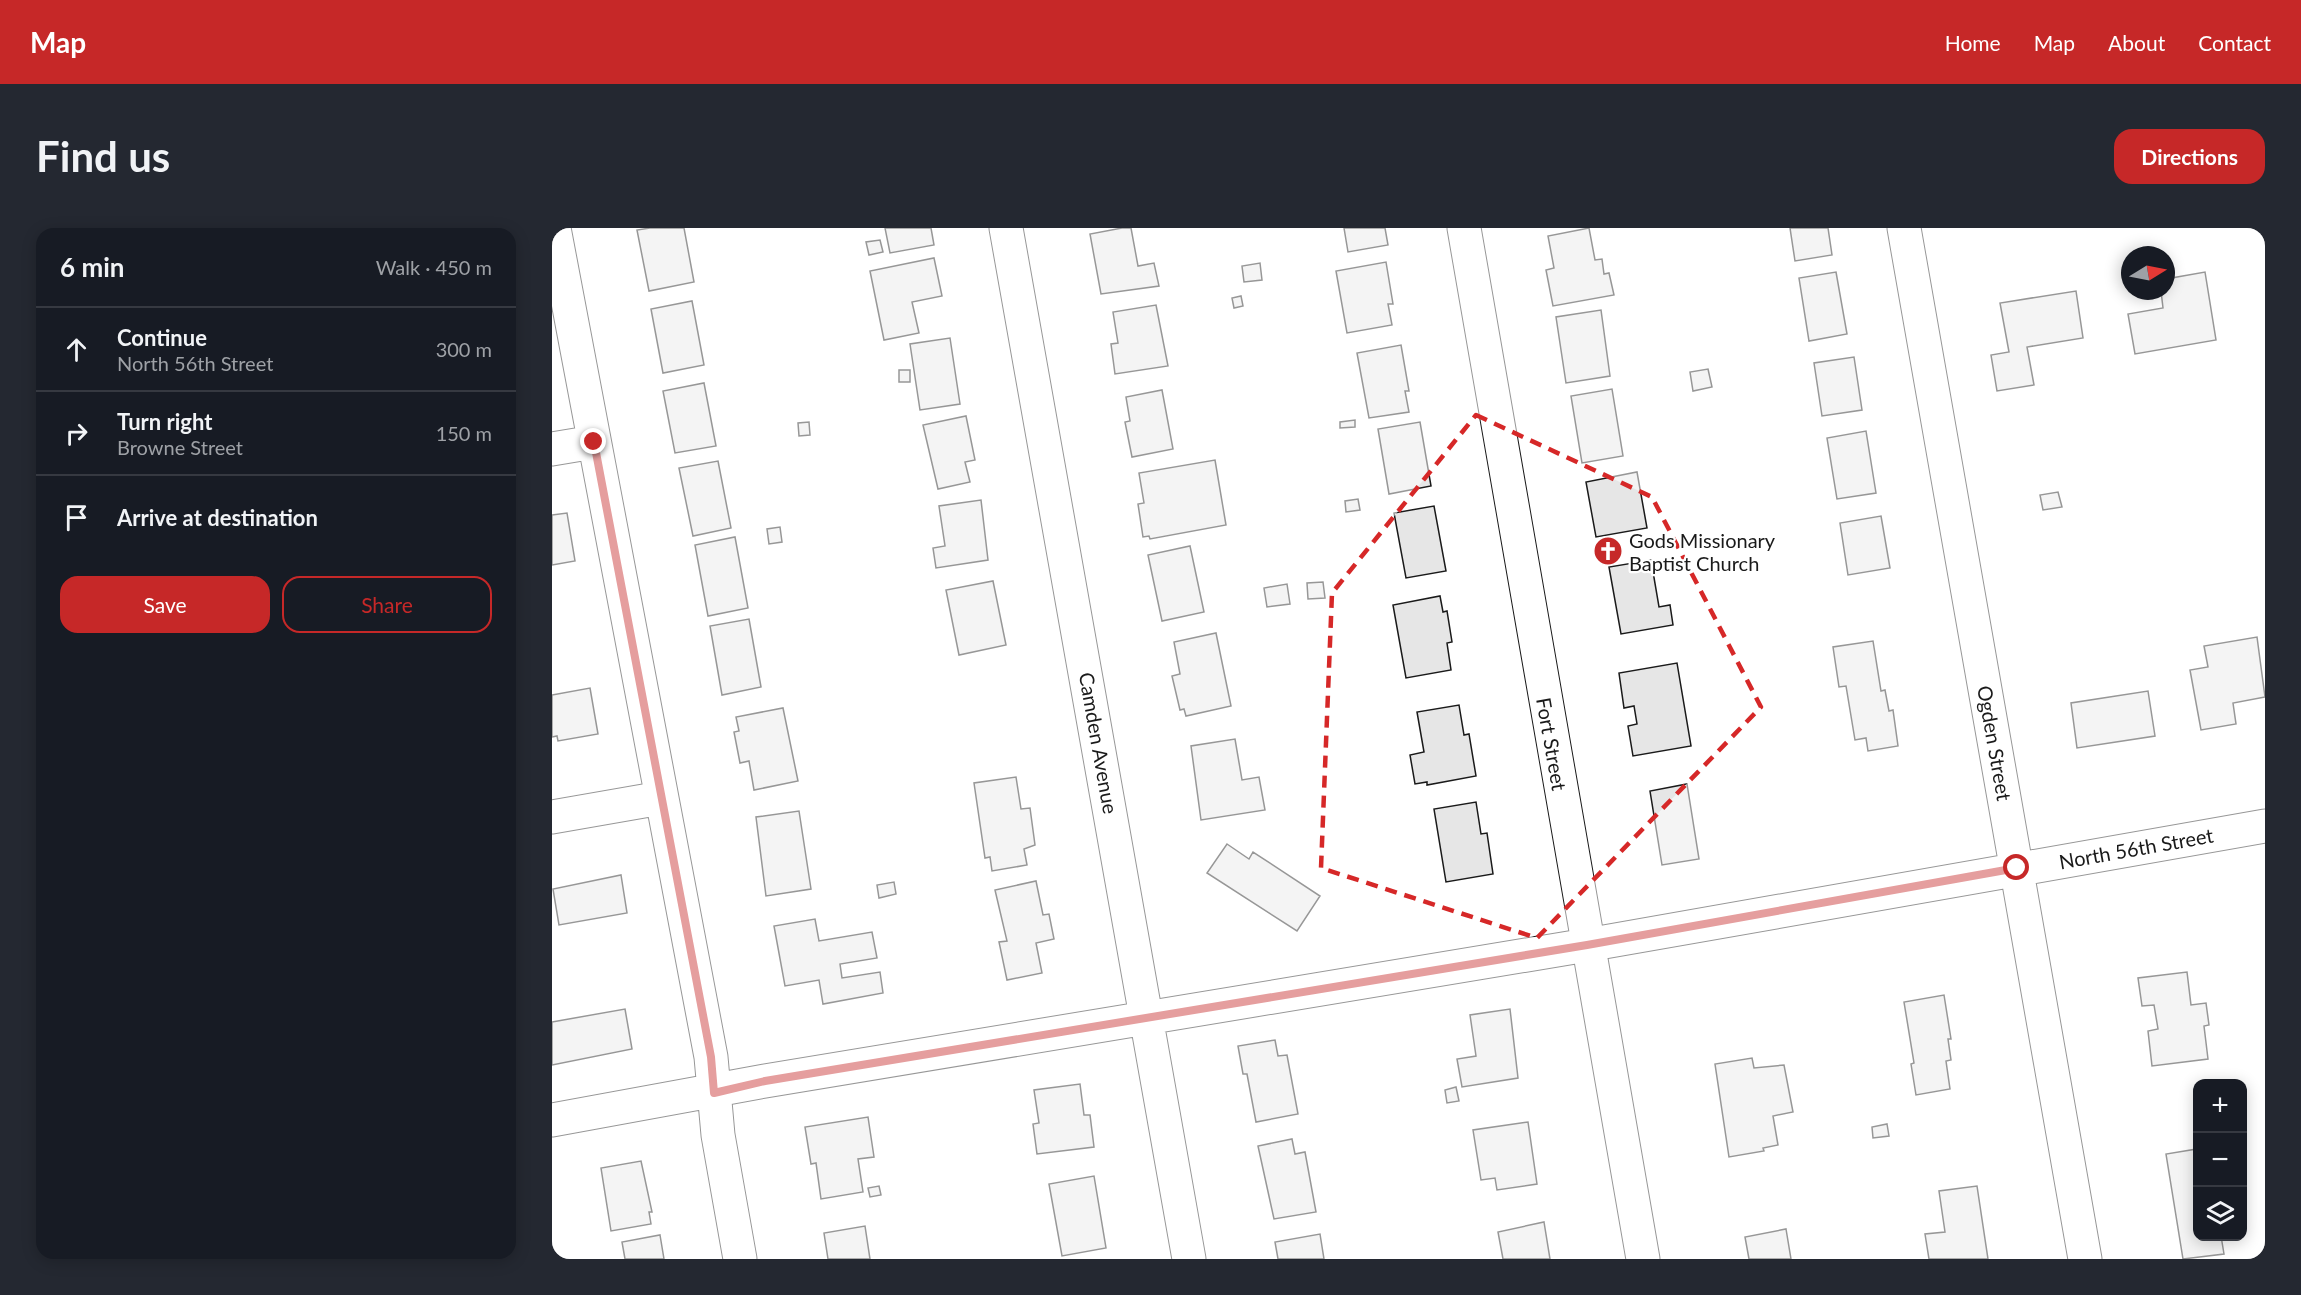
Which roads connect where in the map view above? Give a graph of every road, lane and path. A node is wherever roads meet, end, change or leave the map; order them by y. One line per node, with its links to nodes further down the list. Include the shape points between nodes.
1 (554, 228): 5 (street)
2 (1006, 228): 12 (street, Camden Avenue)
3 (1464, 228): 11 (street, Fort Street)
4 (1904, 228): 10 (street, Ogden Street)
5 (594, 442): 6 (street); 7 (street)
6 (552, 449)
7 (661, 798): 8 (street); 13 (street, via 711,1057)
8 (552, 816)
9 (2265, 826): 10 (street, North 56th Street)
10 (2017, 868): 11 (street, North 56th Street); 18 (street, Ogden Street)
11 (1587, 945): 12 (street, North 56th Street); 17 (street, Fort Street)
12 (1148, 1018): 13 (street, North 56th Street, via 765,1081); 16 (street, Camden Avenue)
13 (714, 1093): 14 (street, North 56th Street); 15 (street)
14 (552, 1120)
15 (740, 1259)
16 (1189, 1259)
17 (1643, 1259)
18 (2085, 1259)

